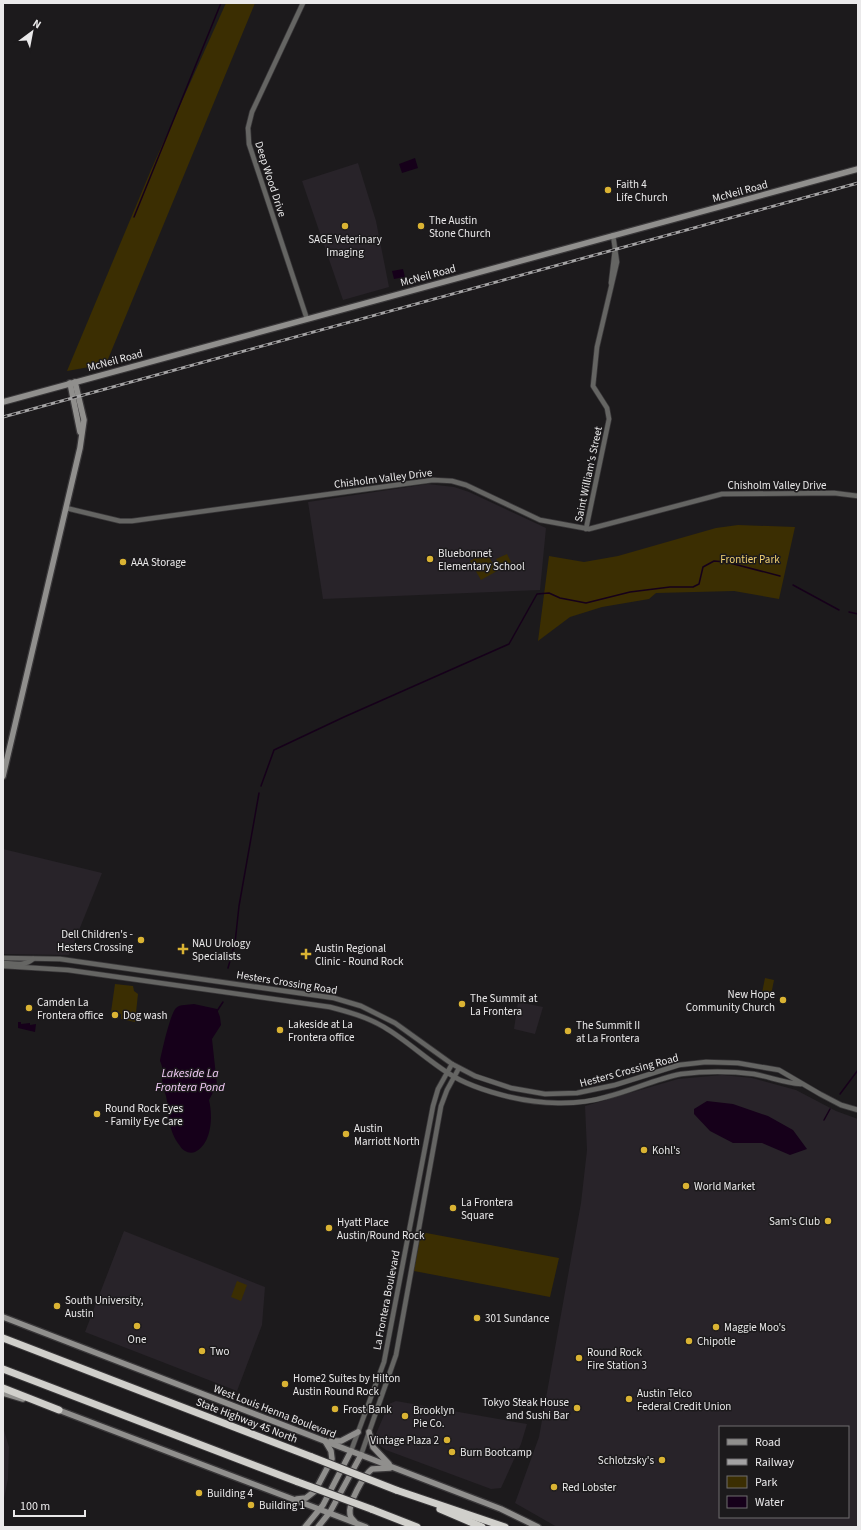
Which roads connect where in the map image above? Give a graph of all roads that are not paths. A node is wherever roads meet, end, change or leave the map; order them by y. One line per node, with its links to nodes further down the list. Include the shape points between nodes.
1 (303, 3): 4 (street, Deep Wood Drive, via 252,112 248,136)
2 (858, 169): 3 (main road, McNeil Road)
3 (613, 235): 4 (main road, McNeil Road); 9 (street, Saint William's Street, via 617,258 597,347 593,386 607,408 609,419)
4 (307, 319): 5 (main road, McNeil Road)
5 (72, 382): 6 (main road, McNeil Road); 8 (main road, via 81,437)
6 (3, 402)
7 (858, 496): 9 (street, Chisholm Valley Drive, via 834,493 722,494)
8 (66, 508): 9 (street, Chisholm Valley Drive, via 120,521 132,521 433,480 466,485 540,520); 10 (main road)
9 (586, 529)
10 (3, 776)
11 (3, 958): 12 (street, Hesters Crossing Road)
12 (33, 959): 13 (street, via 23,964); 14 (street, Hesters Crossing Road, via 78,961 334,998 361,1006 395,1023)
13 (3, 965): 16 (street, Hesters Crossing Road, via 68,970 330,1007 382,1026)
14 (452, 1064): 15 (street, Hesters Crossing Road); 16 (street, La Frontera Boulevard)
15 (459, 1068): 17 (street, La Frontera Boulevard); 18 (street, Hesters Crossing Road, via 497,1084 545,1094 597,1090 661,1070 706,1062 738,1063 779,1070)
16 (447, 1073): 17 (street, Hesters Crossing Road); 26 (street, La Frontera Boulevard, via 438,1089 433,1106 384,1362)
17 (454, 1077): 18 (street, Hesters Crossing Road, via 509,1097 545,1102 606,1098 681,1074 722,1072); 27 (street, La Frontera Boulevard, via 444,1096 440,1111 396,1355)
18 (801, 1084): 19 (street, Hesters Crossing Road, via 841,1105)
19 (858, 1110)
20 (3, 1317): 28 (main road, West Louis Henna Boulevard)
21 (3, 1338): 32 (highway, State Highway 45 North, bridge)
22 (3, 1369): 35 (highway, bridge)
23 (3, 1388): 25 (highway)
24 (3, 1393): 25 (main road)
25 (59, 1410): 33 (main road)
26 (358, 1432): 28 (main road, via 340,1442); 29 (street, La Frontera Boulevard)
27 (369, 1432): 30 (street, La Frontera Boulevard); 31 (main road, via 373,1447)
28 (325, 1441): 29 (main road, West Louis Henna Boulevard); 33 (main road, via 332,1459 315,1491 306,1498)
29 (351, 1451): 30 (main road, West Louis Henna Boulevard); 34 (main road, La Frontera Boulevard, via 323,1505)
30 (361, 1455): 31 (main road, West Louis Henna Boulevard); 36 (main road, La Frontera Boulevard)
31 (392, 1467): 37 (main road, via 372,1469 366,1475 350,1506 350,1514); 45 (main road, West Louis Henna Boulevard, via 501,1509)
32 (396, 1490): 43 (highway, State Highway 45 North); 44 (highway)
33 (295, 1499): 34 (main road)
34 (319, 1508): 36 (main road); 38 (main road, La Frontera Boulevard)
35 (370, 1509): 41 (highway); 42 (highway)
36 (330, 1512): 37 (main road); 39 (main road, La Frontera Boulevard)
37 (355, 1522): 40 (main road)
38 (305, 1527)
39 (318, 1527)
40 (366, 1527)
41 (406, 1527)
42 (417, 1527)
43 (482, 1527)
44 (505, 1527)
45 (538, 1527)

